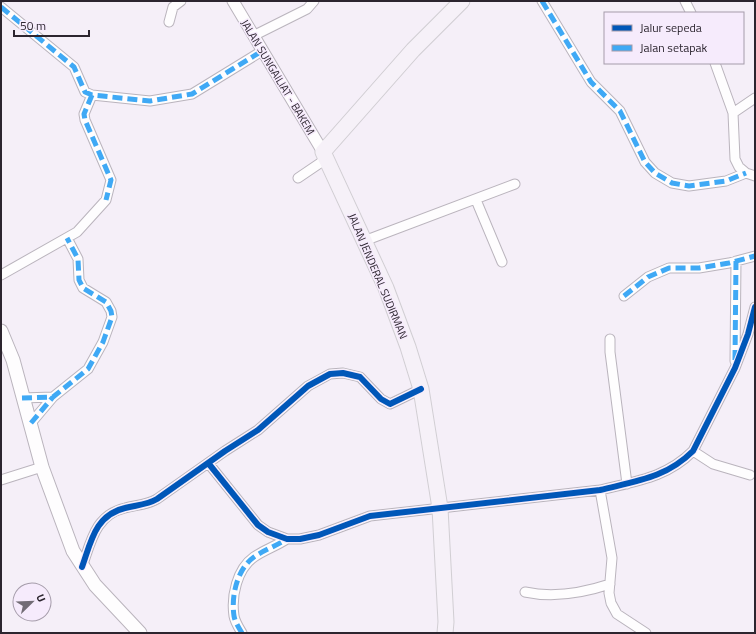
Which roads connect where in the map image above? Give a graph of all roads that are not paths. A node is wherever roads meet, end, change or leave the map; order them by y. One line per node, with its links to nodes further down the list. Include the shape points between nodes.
1 (181, 1): 9 (street, via 173,7)
2 (233, 1): 10 (street, JALAN SUNGAILIAT - BAKEM)
3 (314, 1): 10 (street, via 307,9)
4 (462, 1): 16 (highway, via 413,50)
5 (542, 1): 17 (street, via 591,82 620,110 645,162 655,173 672,183 689,186)
6 (685, 1): 8 (street)
7 (1, 7): 13 (street, via 74,67 86,92)
8 (690, 12)
9 (169, 22)
10 (254, 36): 11 (street, JALAN SUNGAILIAT - BAKEM)
11 (262, 51): 13 (street, via 192,94 150,101); 16 (street, JALAN SUNGAILIAT - BAKEM)
12 (715, 64): 15 (street)
13 (92, 95): 21 (street, via 84,114 85,120 111,180 110,190 106,200 80,229)
14 (755, 98): 15 (street)
15 (733, 113): 17 (street, via 735,159 739,167)
16 (324, 155): 18 (street); 22 (highway, JALAN JENDERAL SUDIRMAN)
17 (751, 175)
18 (298, 178)
19 (515, 184): 20 (street)
20 (476, 200): 22 (street); 25 (street)
21 (67, 238): 26 (street); 33 (street, via 78,259 78,274 83,288 106,302 112,317 103,342 88,369)
22 (364, 241): 32 (highway, JALAN JENDERAL SUDIRMAN, via 386,288)
23 (755, 256): 24 (street)
24 (736, 261): 27 (street, via 699,268 669,268 648,277); 31 (street)
25 (502, 262)
26 (1, 275)
27 (624, 296)
28 (755, 307): 31 (street)
29 (1, 331): 34 (main road, via 13,360)
30 (610, 339): 41 (street)
31 (735, 368): 36 (street)
32 (421, 390): 37 (street, via 390,404 381,399 360,377 343,373 330,374 308,386 258,430); 43 (highway, JALAN JENDERAL SUDIRMAN)
33 (54, 397): 34 (street); 35 (street)
34 (22, 398): 35 (main road)
35 (31, 422): 38 (main road)
36 (693, 451): 39 (street, via 713,464); 41 (street, via 666,472)
37 (209, 464): 44 (street, via 258,525); 45 (street, via 151,503 109,514 97,526)
38 (42, 467): 40 (street); 45 (main road, via 73,551)
39 (750, 475)
40 (5, 479)
41 (627, 484): 42 (street)
42 (600, 490): 43 (street); 46 (street, via 612,558)
43 (440, 508): 44 (street, via 370,516 319,535); 50 (highway, JALAN JENDERAL SUDIRMAN)
44 (287, 539): 49 (street, via 254,556 237,581 233,600 235,617)
45 (82, 567): 48 (main road, via 95,585)
46 (610, 584): 47 (street, via 562,594 540,595); 51 (street, via 611,603 618,614)
47 (525, 592)
48 (140, 633)
49 (242, 633)
50 (445, 633)
51 (646, 633)

